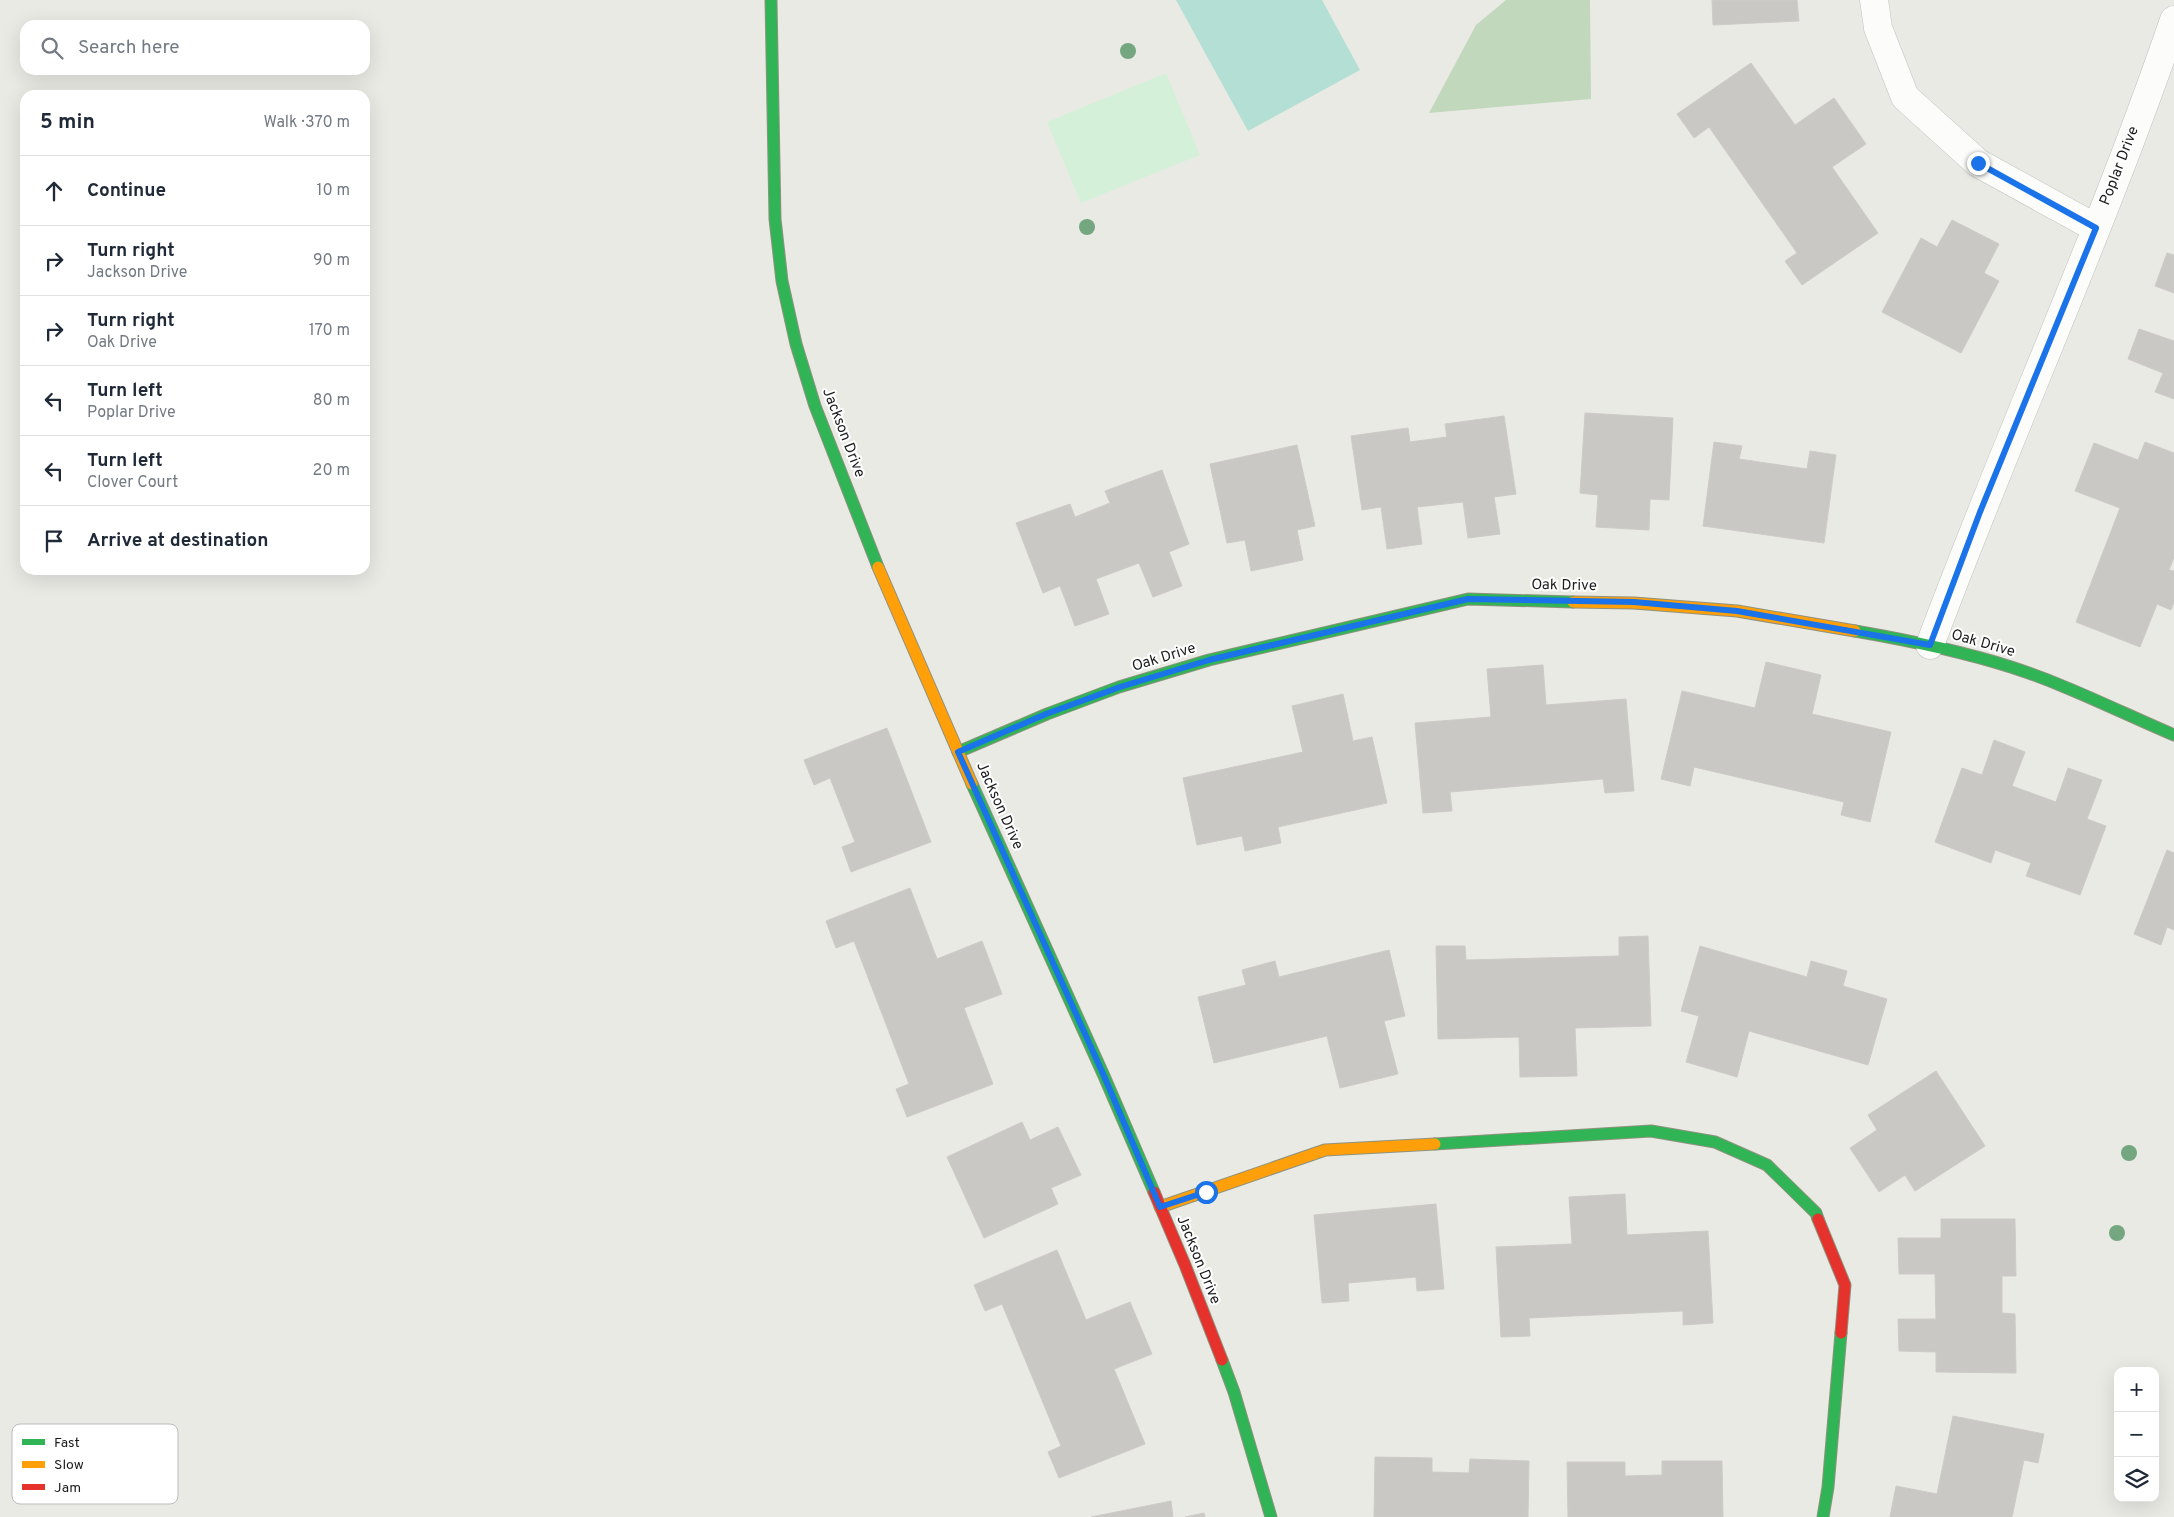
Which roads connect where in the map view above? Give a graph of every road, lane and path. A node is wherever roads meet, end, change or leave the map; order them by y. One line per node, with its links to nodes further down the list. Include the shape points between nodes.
1 (771, 0): 7 (street, Jackson Drive, via 775,218 782,281 796,344 818,415 888,591)
2 (1874, 0): 4 (street, via 1878,28 1905,96 1978,163)
3 (2174, 20): 4 (street, Poplar Drive)
4 (2096, 228): 5 (street, Poplar Drive, via 1980,512)
5 (1930, 645): 6 (street, Oak Drive, via 2011,667); 7 (street, Oak Drive, via 1737,611 1634,602 1468,599 1200,663 1056,710)
6 (2174, 735)
7 (958, 752): 8 (street, Jackson Drive)
8 (1160, 1207): 9 (street, Jackson Drive, via 1234,1392); 10 (street, via 1325,1150 1651,1131 1715,1142 1767,1165 1816,1213 1845,1285)
9 (1271, 1517)
10 (1823, 1517)

